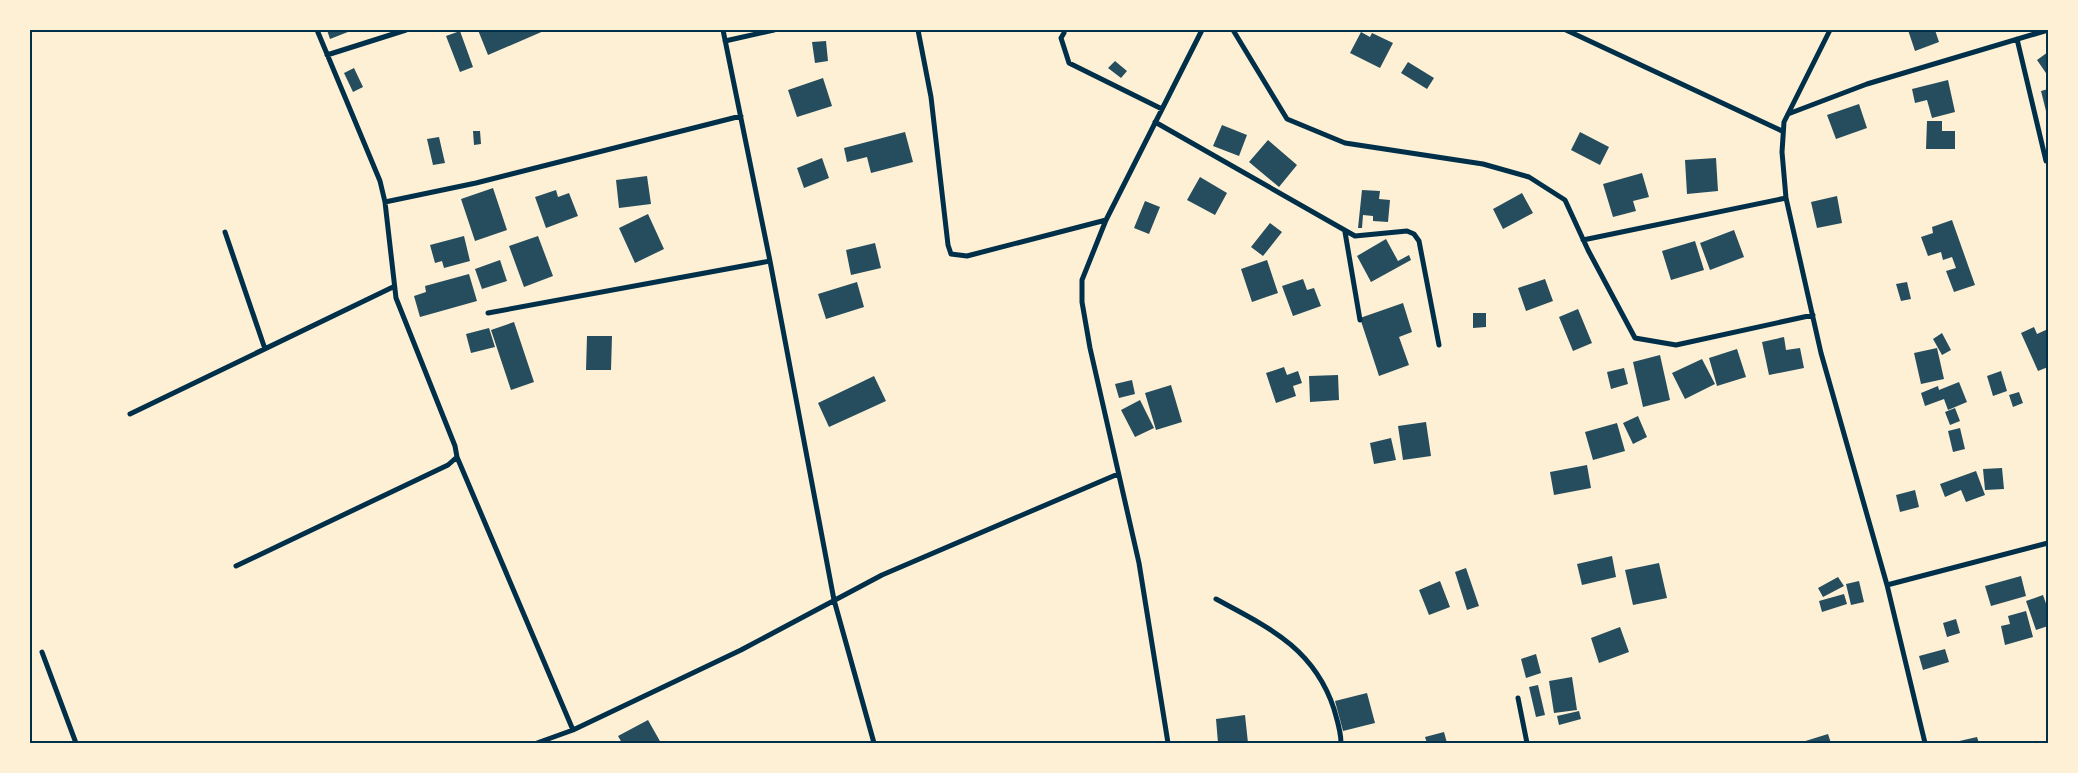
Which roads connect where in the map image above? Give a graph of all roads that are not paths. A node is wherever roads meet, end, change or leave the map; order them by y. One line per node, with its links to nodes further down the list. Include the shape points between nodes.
1 (317, 30): 14 (street)
2 (406, 30): 14 (street)
3 (723, 30): 13 (street)
4 (774, 30): 13 (street)
5 (918, 30): 23 (street, via 931,97 951,254 967,256)
6 (1202, 30): 15 (street)
7 (1233, 30): 26 (street, via 1287,119 1345,143 1483,164 1528,177 1565,200)
8 (1566, 30): 19 (street)
9 (1830, 30): 16 (street)
10 (2048, 30): 12 (street)
11 (1064, 33): 15 (street, via 1061,38 1069,63)
12 (2017, 39): 16 (street, via 1867,84); 20 (street)
13 (725, 40): 17 (street)
14 (327, 55): 22 (street, via 380,181)
15 (1162, 109): 18 (street)
16 (1788, 114): 19 (street)
17 (741, 116): 22 (street, via 476,183); 27 (street)
18 (1155, 122): 23 (street); 25 (street)
19 (1782, 131): 21 (street)
20 (2046, 161)
21 (1786, 198): 26 (street); 30 (street)
22 (385, 202): 28 (street)
23 (1106, 220): 36 (street, via 1082,280 1082,302)
24 (226, 232): 33 (street)
25 (1344, 232): 31 (street); 32 (street, via 1360,237 1407,230 1414,234 1419,241)
26 (1583, 240): 30 (street, via 1635,338 1676,345)
27 (770, 261): 29 (street); 41 (street)
28 (394, 288): 33 (street); 35 (street)
29 (488, 313)
30 (1813, 315): 39 (street)
31 (1360, 320)
32 (1439, 345)
33 (265, 349): 34 (street)
34 (130, 414)
35 (457, 457): 38 (street, via 448,465); 44 (street)
36 (1118, 474): 41 (street, via 890,572); 48 (street, via 1139,562)
37 (2048, 543): 39 (street)
38 (236, 566)
39 (1887, 585): 51 (street)
40 (1216, 599): 49 (street, via 1256,620 1292,645 1312,665 1329,695)
41 (834, 600): 44 (street, via 774,634); 47 (street)
42 (42, 652): 45 (street)
43 (1518, 698): 50 (street)
44 (573, 730): 46 (street)
45 (76, 743)
46 (537, 743)
47 (874, 743)
48 (1168, 743)
49 (1341, 743)
50 (1527, 743)
51 (1925, 743)

